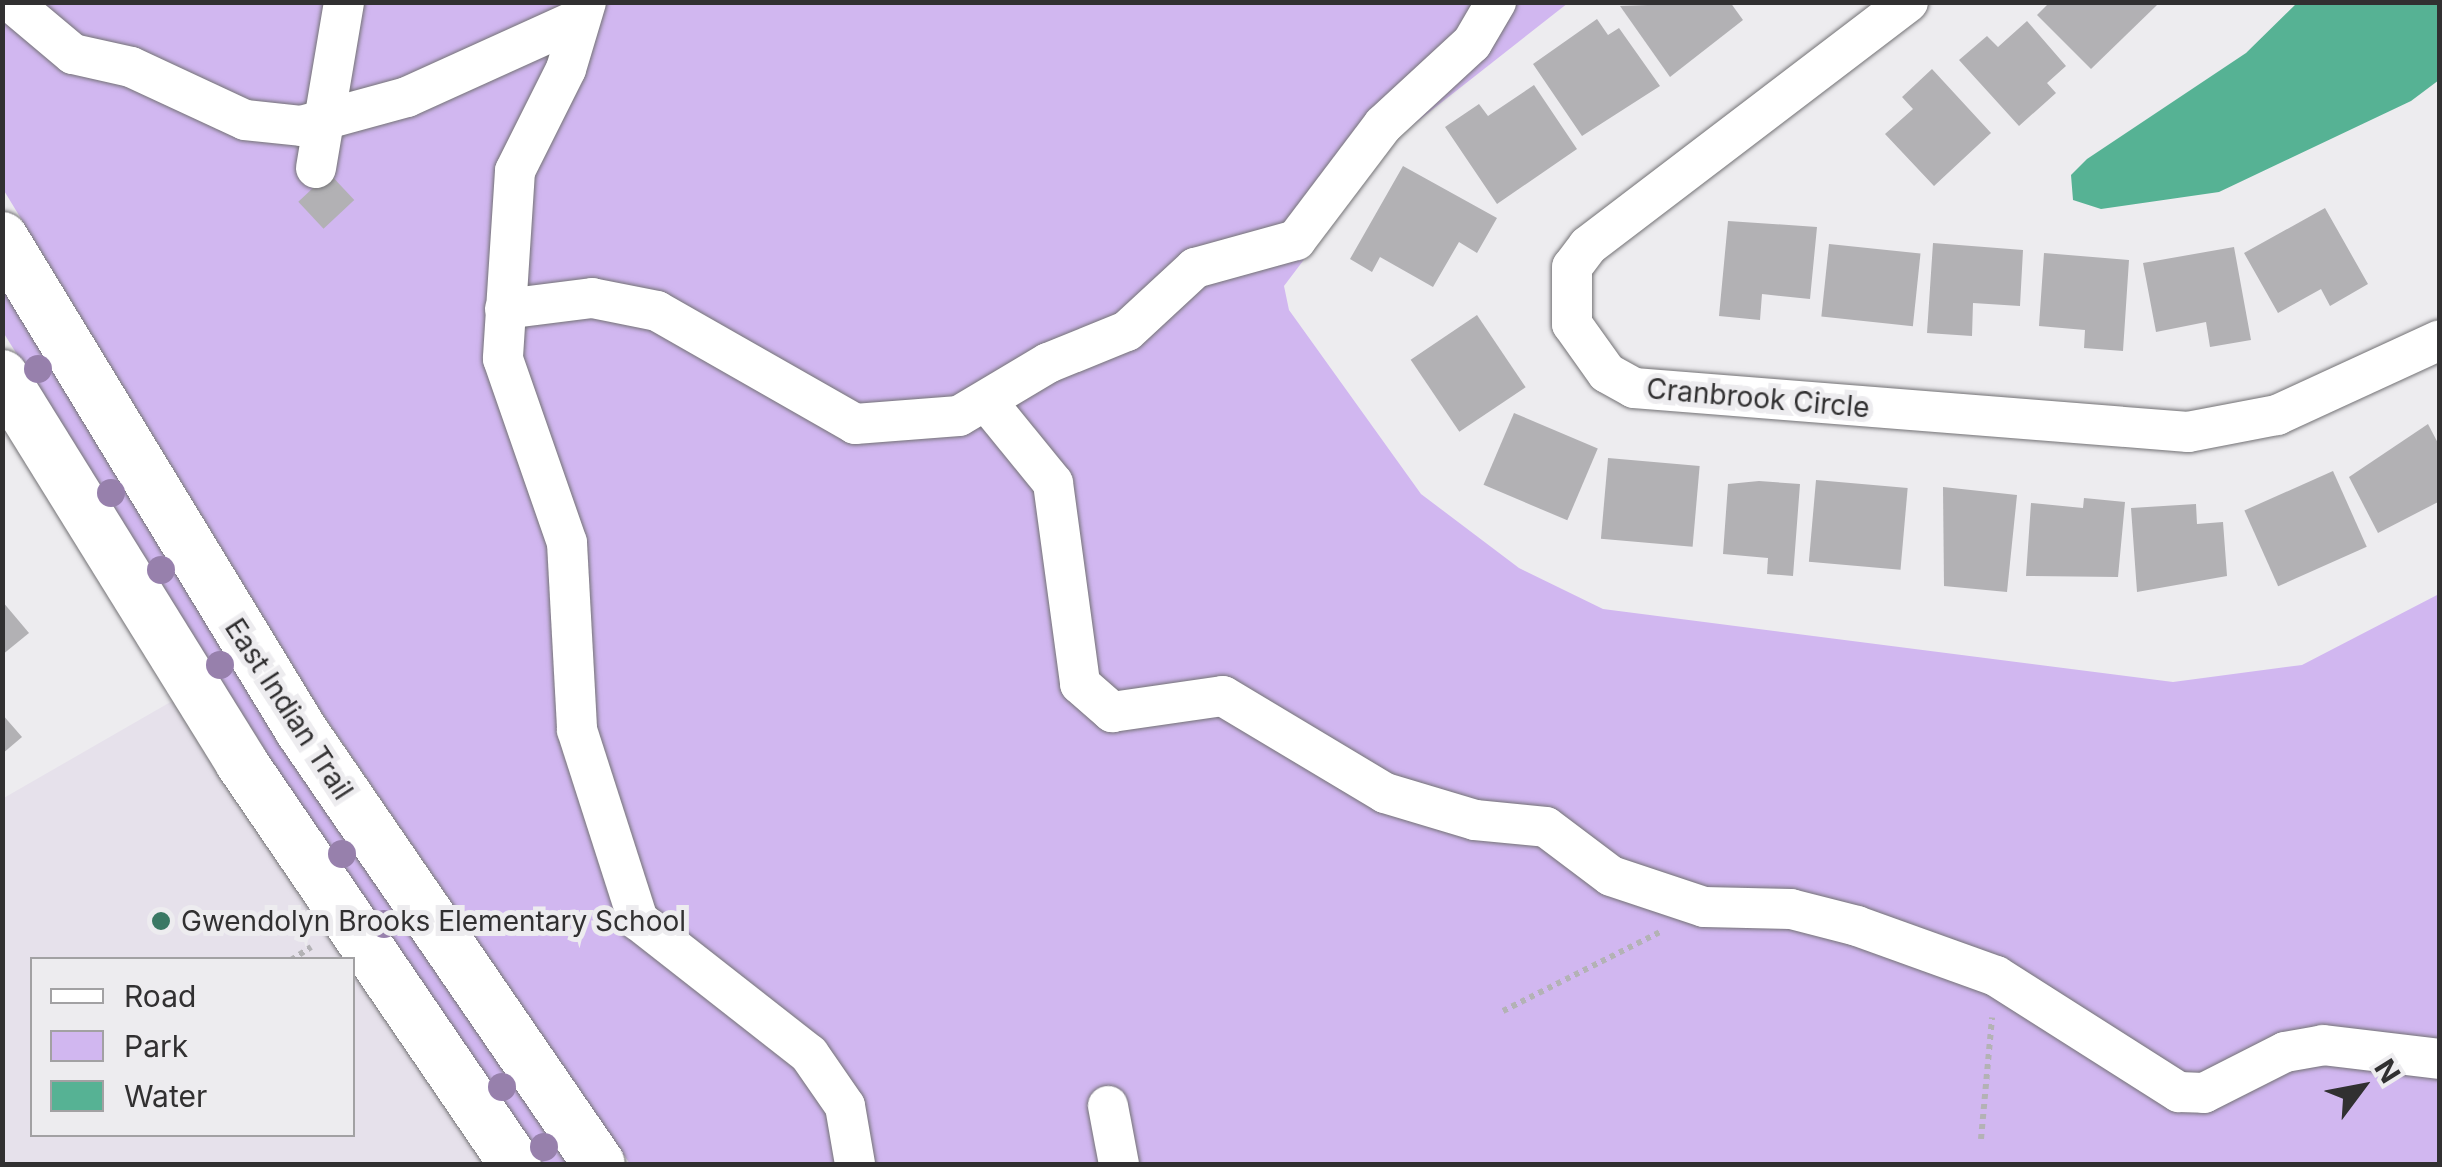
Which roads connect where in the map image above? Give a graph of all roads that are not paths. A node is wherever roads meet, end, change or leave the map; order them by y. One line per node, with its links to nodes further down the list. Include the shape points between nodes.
1 (11, 2): 6 (street, via 73,54 130,67 245,120)
2 (344, 2): 6 (street)
3 (1496, 2): 12 (street, via 1472,44 1382,125 1296,240 1195,268 1127,331 1048,362)
4 (1908, 2): 10 (street, Cranbrook Circle, via 1588,246 1572,267 1572,324 1607,373 1634,388 2188,432 2276,415)
5 (582, 11): 6 (street, via 407,97); 9 (street, via 566,69 515,170)
6 (320, 121): 7 (street)
7 (316, 168)
8 (2, 238): 16 (main road, East Indian Trail, via 301,730)
9 (505, 309): 12 (street, via 592,298 657,311 856,424 956,416); 17 (street, via 512,401 567,543 577,730 638,920 809,1054 845,1106)
10 (2440, 340)
11 (2, 376): 15 (main road, via 241,762)
12 (987, 402): 13 (street, via 1054,482 1074,655 1091,700 1134,714 1193,694 1224,696 1385,793 1475,820 1546,826 1611,876 1704,907 1791,909 1996,976 2179,1092 2204,1093 2285,1052 2323,1045)
13 (2440, 1059)
14 (1108, 1106): 18 (street)
15 (515, 1164)
16 (599, 1164)
17 (855, 1164)
18 (1118, 1164)

